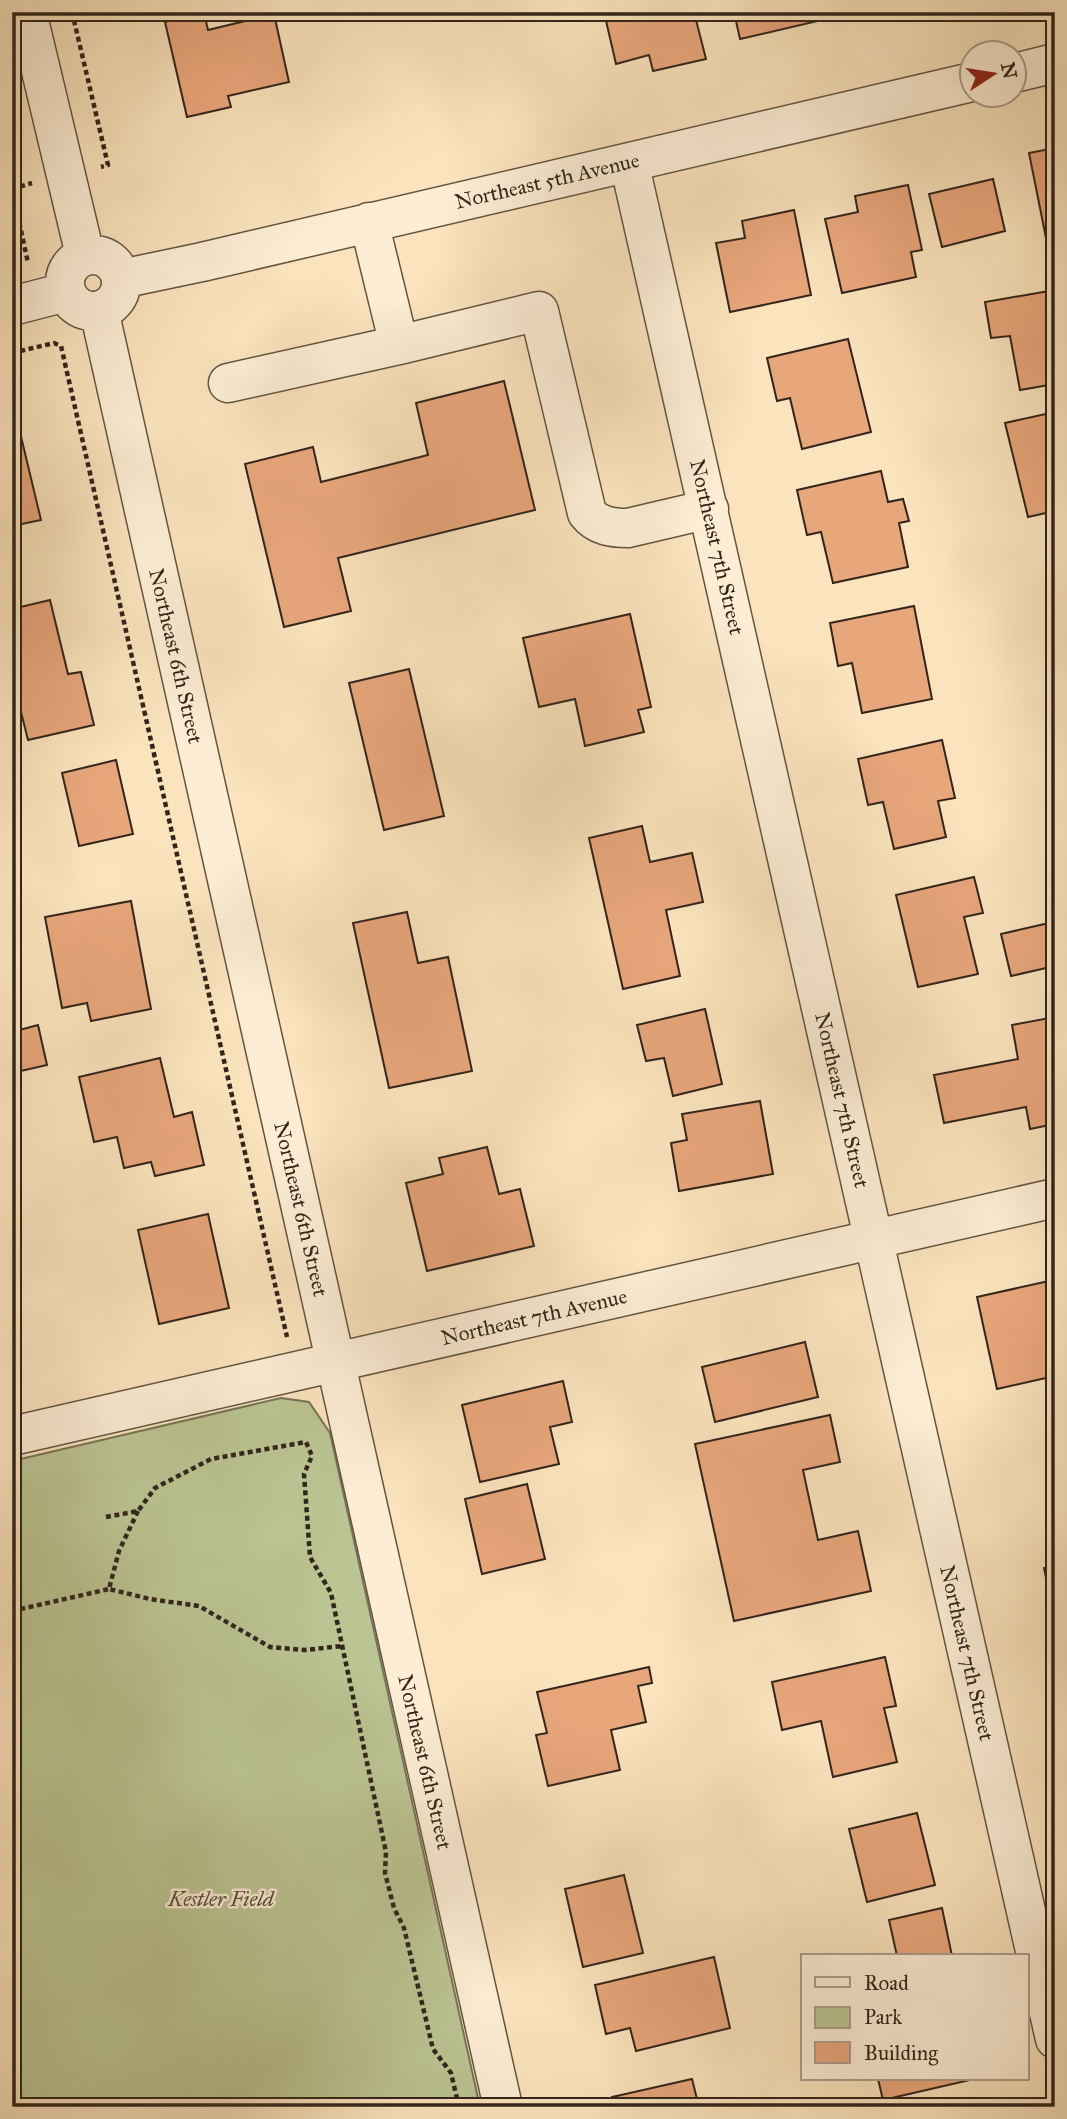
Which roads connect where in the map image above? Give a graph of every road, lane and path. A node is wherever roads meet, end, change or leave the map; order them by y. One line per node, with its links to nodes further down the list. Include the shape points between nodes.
1 (27, 12): 8 (street)
2 (1055, 63): 3 (street)
3 (1028, 70)
4 (958, 85): 5 (street, Northeast 5th Avenue)
5 (629, 162): 7 (street, Northeast 5th Avenue); 17 (street, Northeast 7th Street)
6 (12, 189): 9 (path, via 29,262)
7 (369, 222): 10 (street, Northeast 5th Avenue); 14 (street)
8 (85, 255): 10 (street, via 104,256); 11 (street, via 65,274)
9 (21, 264)
10 (121, 279): 13 (street, via 113,302)
11 (66, 292): 12 (street); 13 (street, via 76,306)
12 (12, 306)
13 (99, 310): 20 (street, Northeast 6th Street)
14 (399, 345): 16 (street); 17 (street, via 539,312 592,520 628,528)
15 (12, 353): 21 (path, via 54,343 61,346)
16 (228, 383)
17 (709, 509): 19 (street, Northeast 7th Street)
18 (1055, 1198): 19 (street, Northeast 7th Avenue)
19 (874, 1239): 20 (street, Northeast 7th Avenue); 28 (street, Northeast 7th Street)
20 (336, 1363): 21 (street, Northeast 7th Avenue); 31 (street, Northeast 6th Street)
21 (295, 1372): 22 (street, Northeast 7th Avenue)
22 (12, 1436)
23 (138, 1511): 24 (path); 25 (path, via 119,1551); 27 (path, via 155,1488 211,1459 306,1442 312,1456 304,1474 310,1557 331,1593)
24 (106, 1517)
25 (109, 1589): 26 (path); 27 (path, via 199,1606 270,1647)
26 (12, 1611)
27 (342, 1646): 30 (path, via 386,1852 385,1873 404,1928 433,2049 451,2073)
28 (1039, 1899): 29 (street, Northeast 7th Street)
29 (1055, 2039)
30 (459, 2107)
31 (503, 2107)

